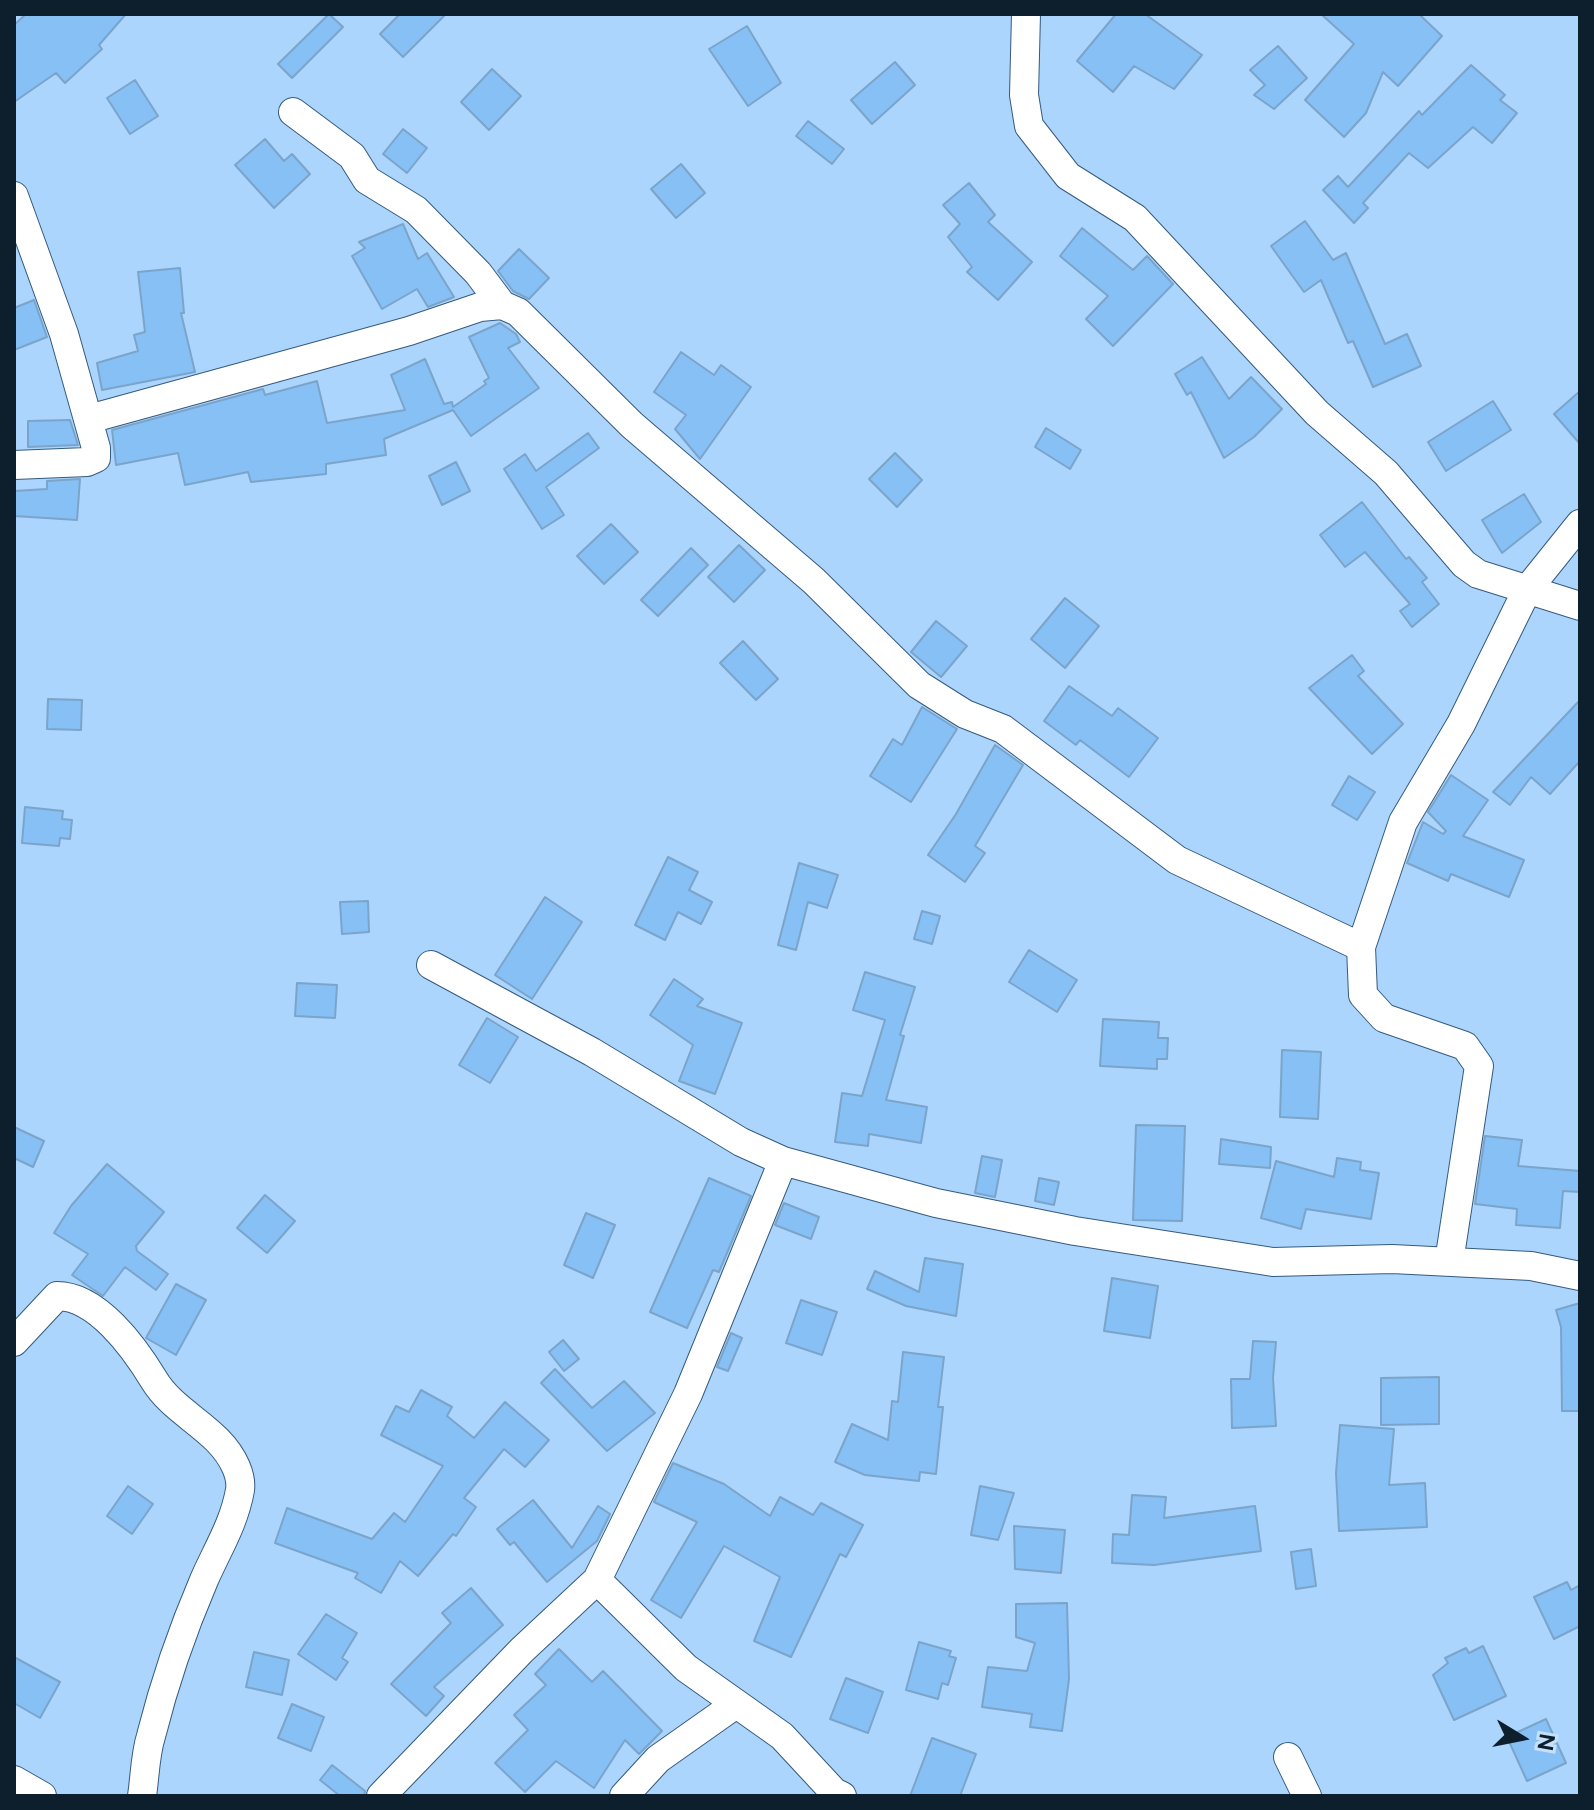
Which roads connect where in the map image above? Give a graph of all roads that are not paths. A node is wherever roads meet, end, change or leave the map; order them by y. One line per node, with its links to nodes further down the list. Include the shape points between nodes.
1 (1026, 14): 8 (street, via 1024,95 1029,126 1068,176 1135,218 1317,413 1386,473 1464,564)
2 (293, 112): 4 (street, via 352,156 367,180 416,210)
3 (14, 196): 5 (street)
4 (502, 305): 5 (street); 10 (street, via 518,312 632,425 814,581 919,685 965,714 1003,729 1177,860)
5 (89, 419): 6 (street, via 96,458)
6 (14, 465)
7 (1580, 524): 8 (street)
8 (1527, 590): 9 (street); 10 (street, via 1461,724 1403,822)
9 (1580, 606)
10 (1361, 947): 13 (street, via 1363,995 1384,1018 1465,1046 1479,1066)
11 (431, 965): 12 (street)
12 (783, 1161): 13 (street, via 936,1203 1273,1262); 16 (street, via 688,1394)
13 (1449, 1262): 14 (street, via 1531,1266)
14 (1580, 1276)
15 (14, 1342): 21 (street, via 57,1296 74,1296 116,1330 160,1390 213,1433 236,1466 241,1486 231,1526 204,1581 155,1723)
16 (597, 1580): 17 (street, via 686,1668); 22 (street)
17 (736, 1704): 23 (street, via 658,1759); 24 (street, via 782,1736)
18 (1288, 1757): 25 (street)
19 (14, 1780): 20 (street)
20 (42, 1796)
21 (142, 1796)
22 (381, 1796)
23 (624, 1796)
24 (842, 1796)
25 (1307, 1796)

